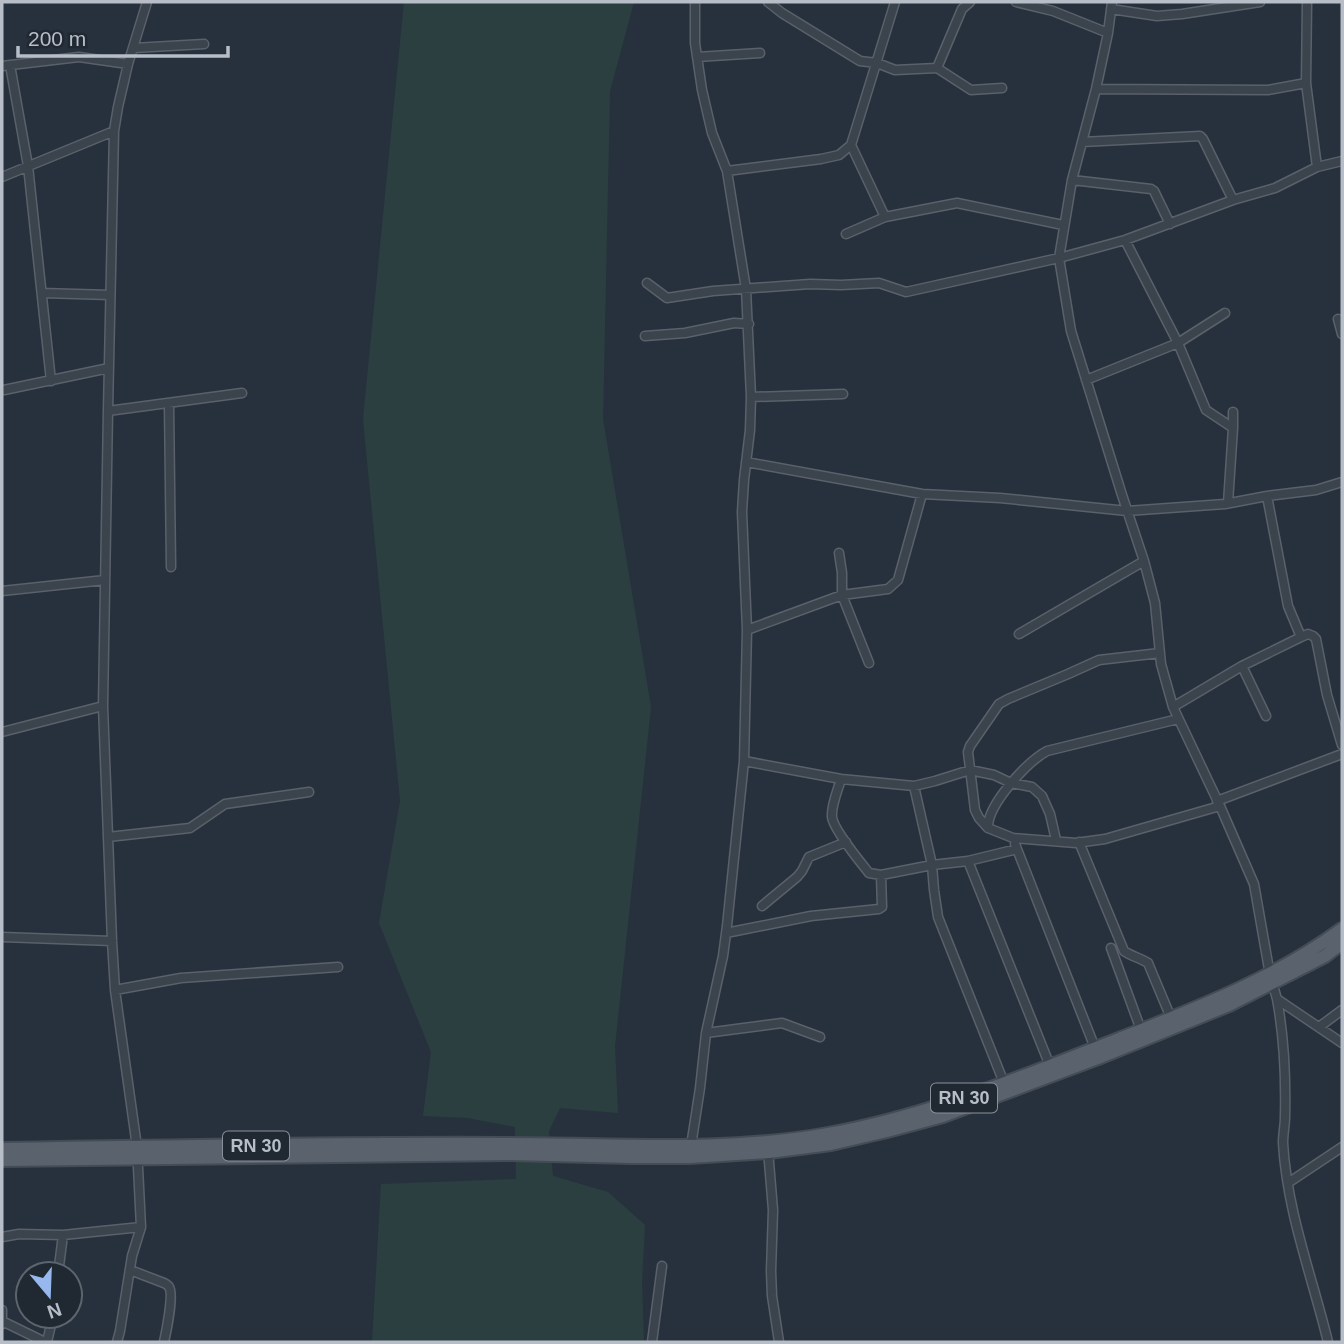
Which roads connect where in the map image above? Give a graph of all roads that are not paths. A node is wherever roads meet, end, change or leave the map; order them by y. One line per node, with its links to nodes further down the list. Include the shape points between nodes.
1 (147, 2): 13 (street)
2 (695, 2): 15 (street)
3 (768, 2): 16 (street, via 860,61)
4 (895, 2): 16 (street)
5 (970, 2): 19 (street, via 962,9)
6 (1016, 2): 10 (street)
7 (1260, 2): 9 (street, via 1157,16)
8 (1307, 2): 20 (street)
9 (1111, 5): 11 (street)
10 (1054, 6): 11 (street)
11 (1108, 33): 22 (street)
12 (204, 44): 13 (street)
13 (134, 48): 17 (street)
14 (760, 53): 15 (street)
15 (697, 57): 29 (street, via 712,133)
16 (877, 63): 19 (street, via 895,70); 25 (street)
17 (128, 64): 18 (street, via 79,57); 23 (street)
18 (6, 65): 27 (street)
19 (937, 68): 21 (street, via 971,90)
20 (1306, 83): 22 (street, via 1268,90); 28 (street)
21 (1002, 88)
22 (1096, 89): 24 (street)
23 (114, 131): 27 (street); 42 (street)
24 (1082, 142): 31 (street); 32 (street, via 1200,136)
25 (851, 145): 29 (street, via 839,155 821,159); 33 (street)
26 (1342, 161): 28 (street)
27 (28, 166): 30 (street); 41 (street)
28 (1317, 167): 32 (street, via 1275,188)
29 (727, 171): 40 (street)
30 (2, 177)
31 (1072, 180): 34 (street, via 1151,189); 35 (street)
32 (1233, 200): 34 (street)
33 (885, 217): 35 (street, via 957,203); 36 (street)
34 (1170, 224): 37 (street)
35 (1063, 225): 38 (street)
36 (846, 234)
37 (1125, 240): 38 (street); 48 (street)
38 (1059, 258): 40 (street, via 906,292 878,283); 51 (street, via 1071,331)
39 (647, 283): 40 (street, via 667,298)
40 (746, 289): 45 (street)
41 (42, 293): 42 (street); 50 (street)
42 (110, 295): 49 (street)
43 (1225, 313): 48 (street)
44 (1338, 319): 46 (street)
45 (749, 324): 47 (street); 55 (street)
46 (1342, 334)
47 (645, 336)
48 (1178, 343): 51 (street); 59 (street, via 1206,410)
49 (109, 368): 50 (street); 57 (street)
50 (51, 380): 52 (street)
51 (1086, 380): 65 (street)
52 (4, 390)
53 (242, 393): 56 (street)
54 (843, 394): 55 (street)
55 (751, 397): 60 (street)
56 (169, 403): 57 (street); 68 (street)
57 (108, 411): 69 (street)
58 (1233, 412): 59 (street)
59 (1233, 428): 64 (street)
60 (746, 462): 62 (street); 72 (street, via 742,512)
61 (1342, 482): 63 (street)
62 (922, 494): 65 (street); 71 (street, via 898,580 888,589)
63 (1267, 496): 64 (street); 74 (street, via 1288,606)
64 (1228, 503): 65 (street)
65 (1127, 511): 67 (street)
66 (839, 553): 71 (street)
67 (1144, 561): 73 (street); 75 (street, via 1155,603)
68 (171, 567)
69 (104, 580): 70 (street); 78 (street)
70 (2, 590)
71 (842, 595): 72 (street); 76 (street)
72 (747, 630): 85 (street)
73 (1019, 634)
74 (1301, 638): 77 (street); 83 (street, via 1308,634 1316,639)
75 (1160, 653): 79 (street); 86 (street, via 1099,660 999,704 969,749)
76 (869, 663)
77 (1242, 666): 79 (street); 80 (street)
78 (103, 706): 82 (street); 93 (street)
79 (1173, 707): 81 (street)
80 (1266, 716)
81 (1178, 719): 88 (street, via 1048,751); 91 (street)
82 (2, 732)
83 (1342, 745)
84 (1342, 754): 91 (street)
85 (744, 761): 87 (street); 104 (street)
86 (970, 770): 88 (street); 89 (street); 92 (street, via 975,810)
87 (841, 779): 89 (street); 96 (street, via 832,815)
88 (1011, 783): 92 (street, via 990,815); 95 (street, via 1032,787 1042,796)
89 (914, 786): 100 (street)
90 (309, 792): 93 (street, via 225,804 190,828)
91 (1219, 803): 97 (street, via 1105,839); 110 (street, via 1254,884)
92 (988, 828): 94 (street)
93 (108, 837): 106 (street)
94 (1013, 838): 95 (street); 98 (street)
95 (1056, 840): 97 (street)
96 (846, 842): 101 (street, via 869,873); 102 (street, via 809,857 797,877)
97 (1079, 842): 114 (street, via 1124,951 1148,963)
98 (1017, 849): 99 (street); 120 (street)
99 (968, 861): 100 (street); 121 (street)
100 (932, 865): 101 (street); 122 (street, via 939,916)
101 (881, 875): 104 (street, via 879,909 811,916)
102 (762, 906)
103 (1342, 929): 110 (main road, RN 30)
104 (726, 933): 117 (street)
105 (2, 937): 106 (street)
106 (112, 941): 111 (street)
107 (1342, 943): 110 (main road, RN 30 / RN 30, via 1325,956)
108 (1111, 948): 116 (street)
109 (338, 967): 111 (street, via 181,978)
110 (1272, 979): 112 (street); 114 (main road, RN 30); 125 (main road, RN 30 / RN 30, via 1229,1006 943,1116 831,1144)
111 (116, 990): 128 (street)
112 (1277, 999): 115 (street); 130 (street, via 1284,1051 1283,1144)
113 (1342, 1010): 115 (street)
114 (1171, 1018): 116 (main road, RN 30)
115 (1320, 1027): 119 (street)
116 (1141, 1030): 120 (main road, RN 30)
117 (706, 1033): 118 (street, via 782,1023); 123 (street)
118 (820, 1037)
119 (1342, 1044)
120 (1095, 1048): 121 (main road, RN 30)
121 (1050, 1066): 122 (main road, RN 30)
122 (1004, 1083): 125 (main road, RN 30, via 940,1107)
123 (691, 1146): 125 (main road, RN 30); 127 (main road, RN 30)
124 (1342, 1147): 130 (street)
125 (768, 1148): 127 (main road, RN 30 / RN 30, via 667,1157); 143 (street, via 772,1296)
126 (2, 1149): 128 (main road, RN 30)
127 (554, 1149): 128 (main road, RN 30 / RN 30)
128 (137, 1152): 129 (main road, RN 30); 131 (street)
129 (2, 1160)
130 (1288, 1184): 144 (street)
131 (141, 1227): 132 (street); 136 (street)
132 (63, 1235): 133 (street); 134 (street)
133 (2, 1237)
134 (60, 1260)
135 (662, 1266): 142 (street)
136 (130, 1270): 140 (street); 141 (street, via 169,1287)
137 (2, 1310): 138 (street)
138 (2, 1323): 139 (street)
139 (46, 1342)
140 (117, 1342)
141 (164, 1342)
142 (652, 1342)
143 (779, 1342)
144 (1328, 1342)

